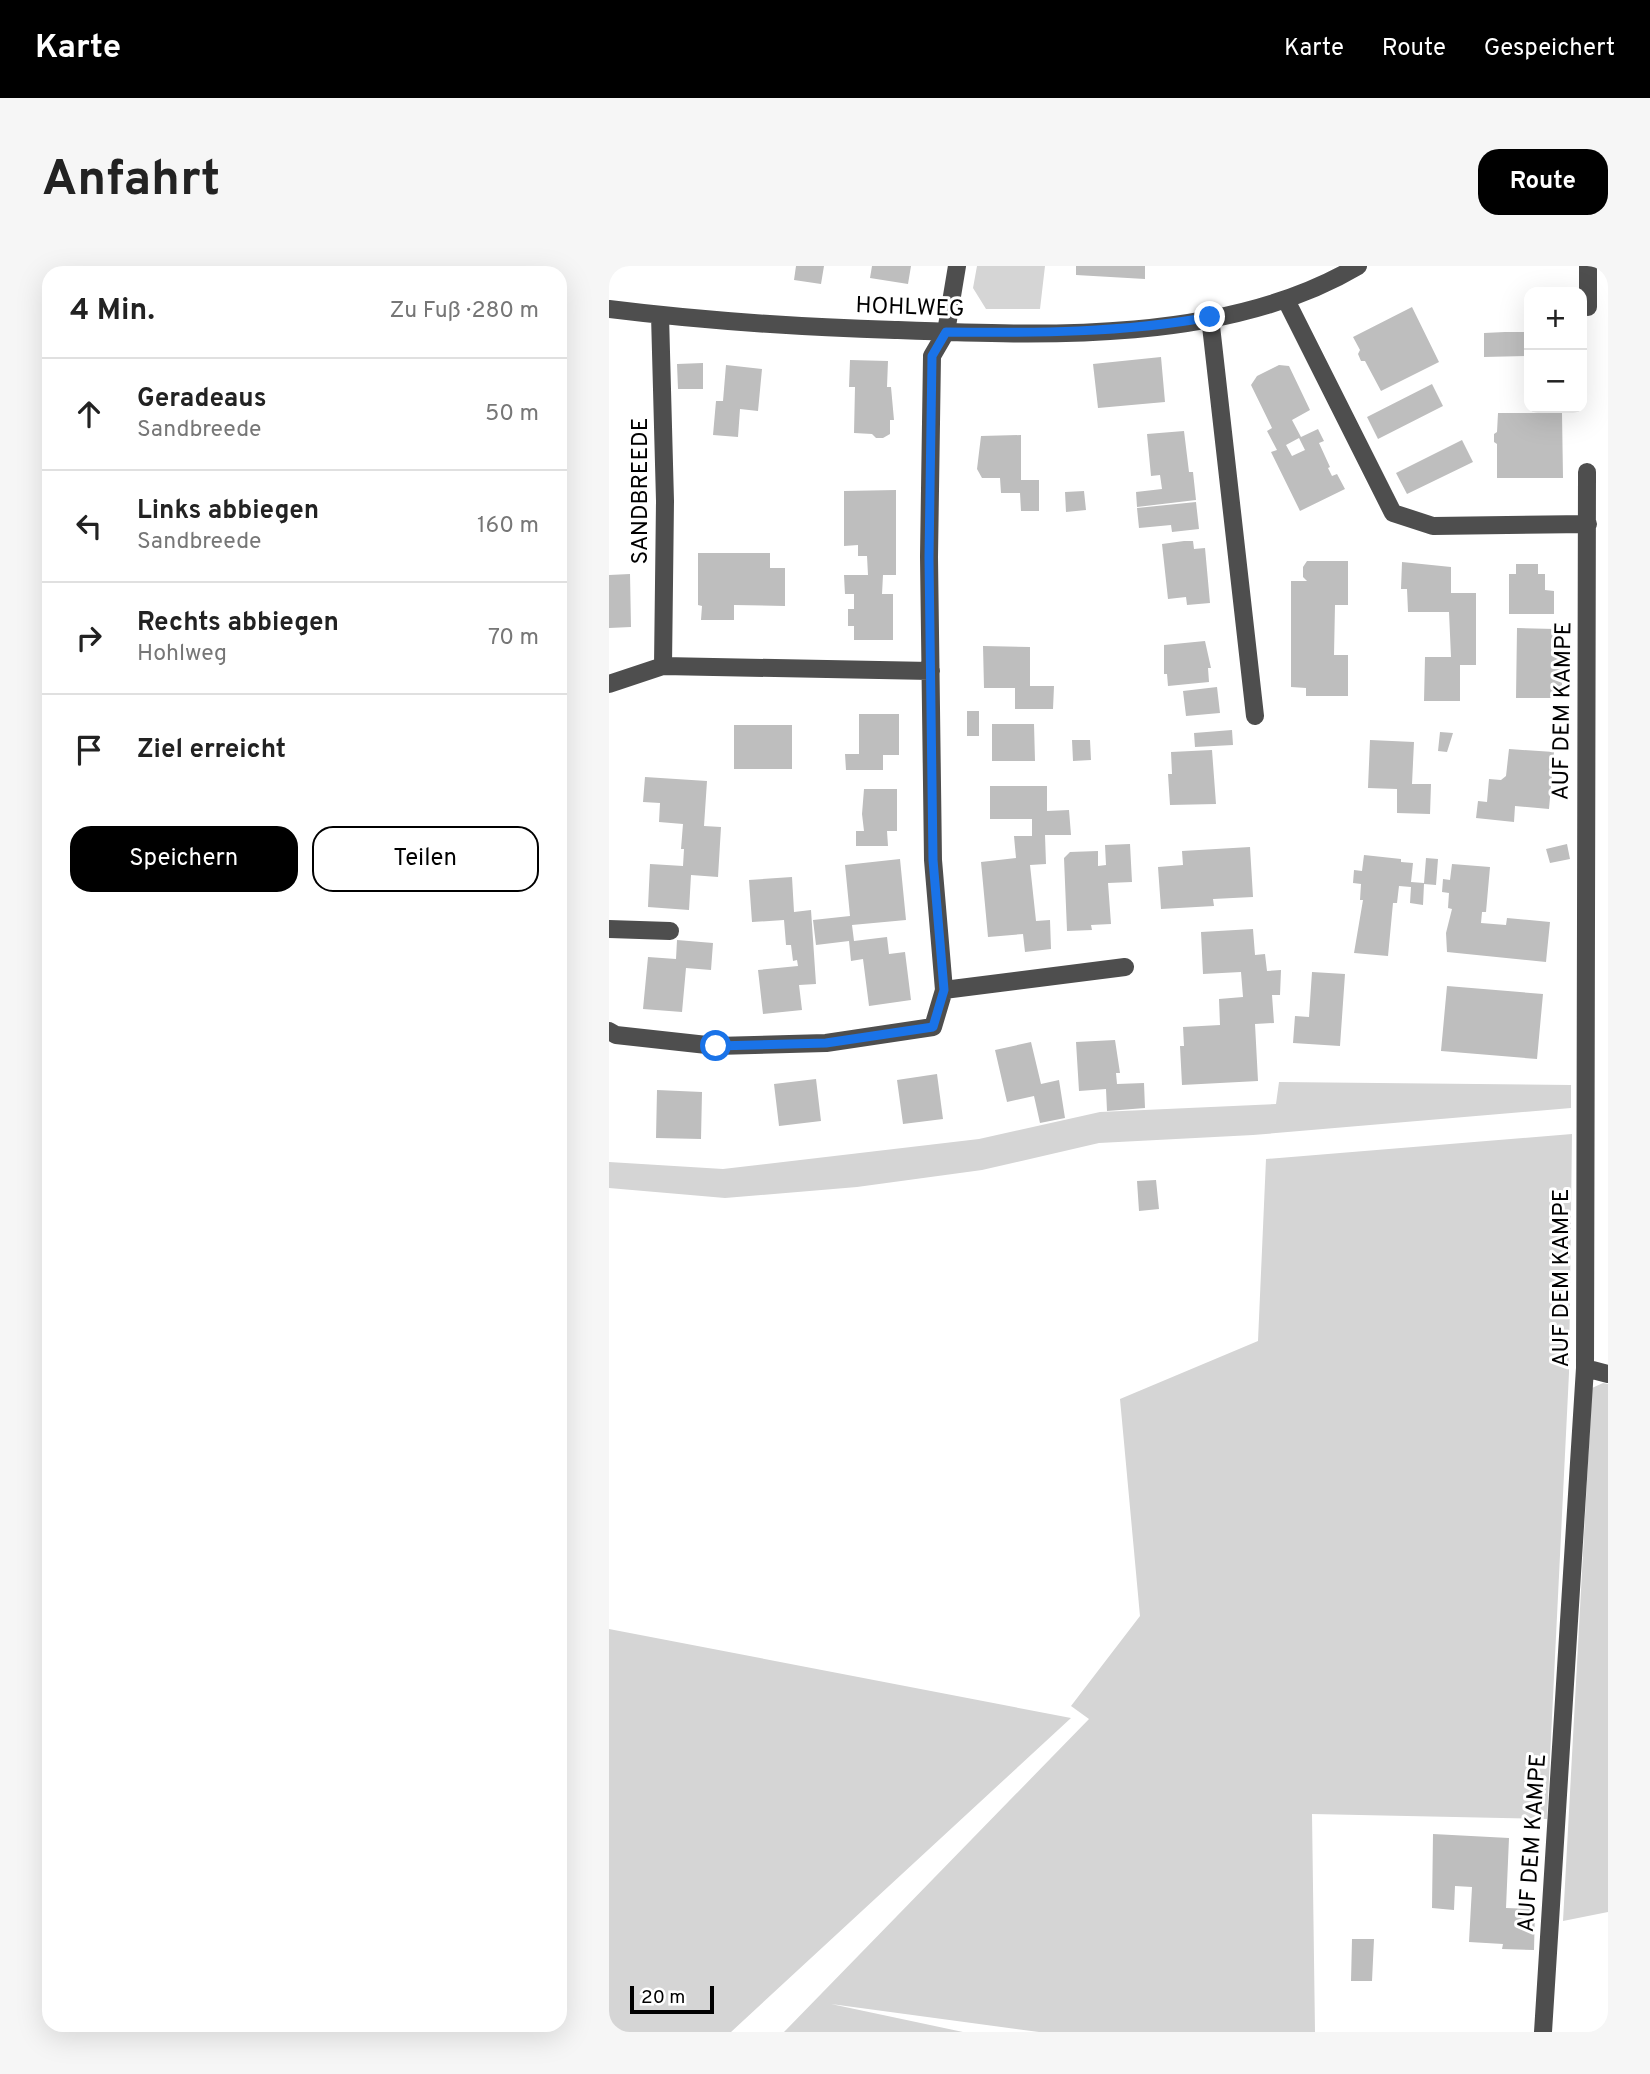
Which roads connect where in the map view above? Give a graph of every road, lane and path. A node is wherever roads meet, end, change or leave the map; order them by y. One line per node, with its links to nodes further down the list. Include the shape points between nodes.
1 (957, 266): 9 (street)
2 (1358, 266): 4 (street, HOHLWEG)
3 (1588, 266): 5 (street)
4 (1286, 300): 8 (street, HOHLWEG); 11 (street, via 1393,513 1433,526)
5 (1588, 307)
6 (609, 309): 7 (street, HOHLWEG)
7 (660, 315): 9 (street, HOHLWEG, via 767,325); 12 (street, SANDBREEDE)
8 (1210, 317): 9 (street, HOHLWEG, via 1134,329); 15 (street)
9 (946, 332): 13 (street, via 932,356)
10 (1587, 472): 11 (street, AUF DEM KAMPE)
11 (1588, 524): 21 (street, AUF DEM KAMPE)
12 (663, 666): 13 (street); 14 (street)
13 (930, 671): 19 (street, via 933,860)
14 (609, 684)
15 (1255, 716)
16 (609, 929): 17 (street)
17 (670, 931)
18 (1125, 967): 19 (street)
19 (944, 990): 20 (street, via 933,1027 826,1043 716,1046)
20 (609, 1031)
21 (1585, 1368): 22 (street); 23 (street, AUF DEM KAMPE)
22 (1608, 1374)
23 (1543, 2032)

